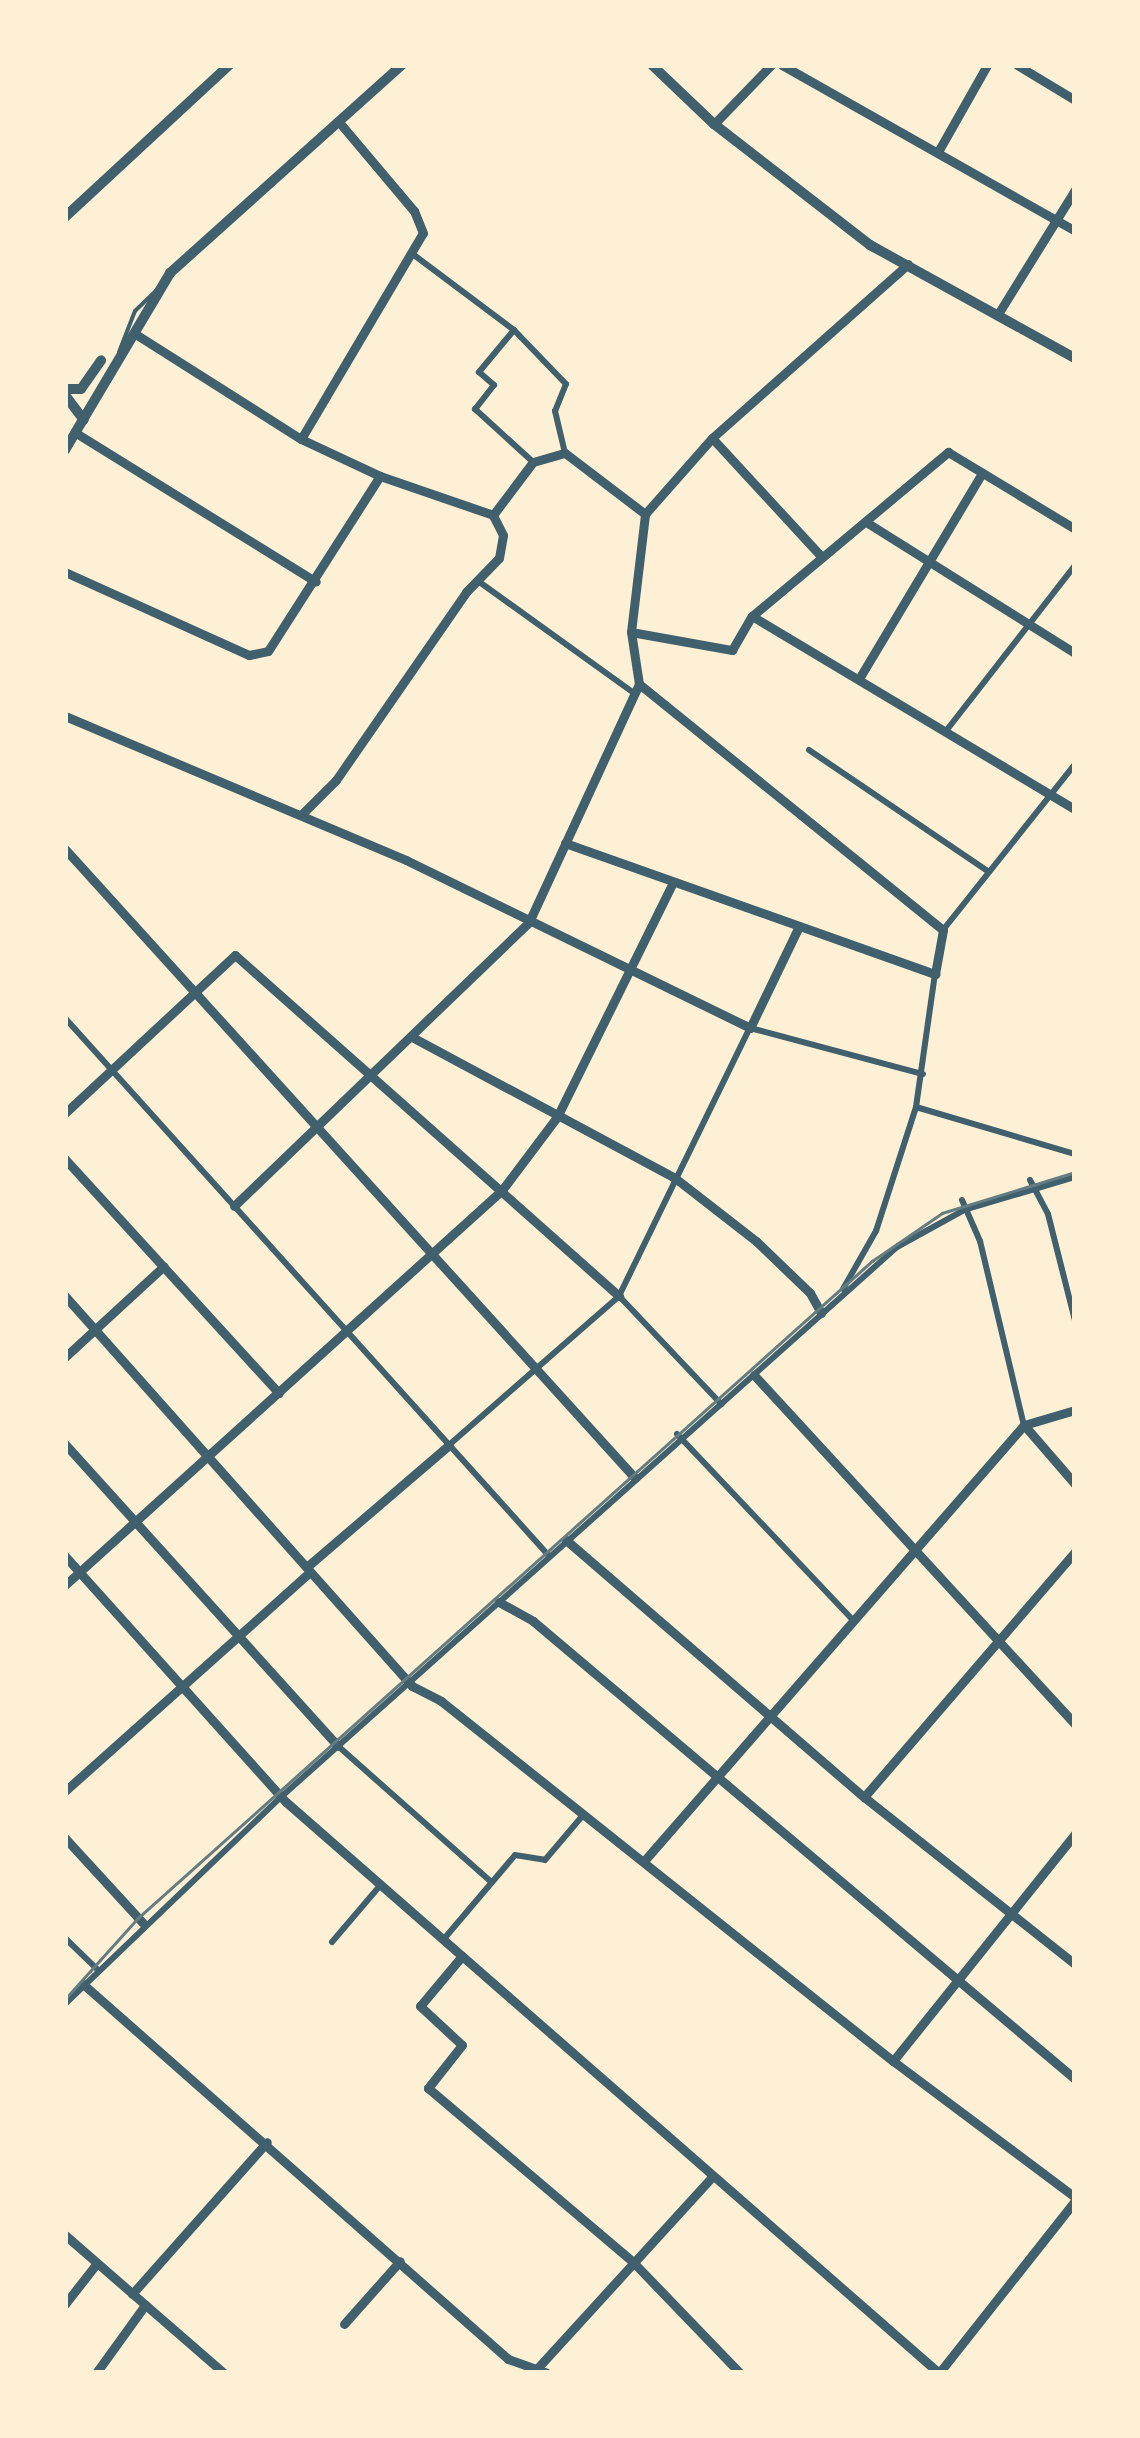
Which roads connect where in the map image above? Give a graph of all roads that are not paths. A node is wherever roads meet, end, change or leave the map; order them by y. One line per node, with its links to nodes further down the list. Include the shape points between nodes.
1 (229, 65): 13 (street)
2 (402, 65): 9 (street)
3 (652, 65): 10 (street)
4 (771, 65): 10 (street)
5 (782, 65): 11 (street)
6 (987, 65): 11 (street)
7 (1017, 65): 8 (street)
8 (1075, 100)
9 (340, 123): 16 (street, via 420,220 423,233); 18 (street)
10 (714, 124): 17 (street, via 870,245)
11 (939, 150): 14 (street)
12 (1075, 190): 14 (street)
13 (65, 218)
14 (1056, 220): 15 (street); 19 (street)
15 (1075, 231)
16 (414, 256): 20 (street); 29 (street)
17 (908, 264): 19 (street); 28 (street)
18 (162, 288): 21 (street); 24 (lane, via 136,311)
19 (998, 314): 22 (street)
20 (514, 330): 31 (street, via 566,384 556,410); 32 (street, via 479,372 494,385 475,408)
21 (137, 335): 24 (street); 29 (street)
22 (1075, 358)
23 (101, 360): 25 (street, via 81,388)
24 (115, 369): 26 (street)
25 (65, 392): 26 (street)
26 (84, 420): 27 (street)
27 (76, 433): 30 (street); 44 (street)
28 (712, 438): 35 (street); 39 (street)
29 (300, 440): 34 (street)
30 (65, 450)
31 (564, 453): 32 (street); 35 (street)
32 (533, 462): 36 (street)
33 (982, 474): 37 (street, via 948,452); 38 (street); 40 (street)
34 (380, 476): 36 (street); 44 (street)
35 (645, 514): 47 (street)
36 (493, 515): 43 (street, via 504,546)
37 (866, 522): 39 (street); 40 (street)
38 (1075, 529)
39 (820, 555): 45 (street)
40 (928, 562): 46 (street); 49 (street)
41 (1075, 565): 46 (street)
42 (65, 572): 44 (street, via 249,655 268,651)
43 (477, 580): 50 (street); 57 (street, via 336,780)
44 (316, 582)
45 (752, 616): 47 (street, via 732,650); 49 (street)
46 (1026, 622): 48 (street); 52 (street)
47 (630, 632): 50 (street)
48 (1075, 654)
49 (860, 677): 52 (street)
50 (637, 689): 58 (street); 64 (street)
51 (65, 716): 57 (street)
52 (946, 731): 55 (street)
53 (809, 750): 60 (street)
54 (1075, 764): 55 (street)
55 (1050, 795): 56 (street); 60 (street)
56 (1075, 809)
57 (302, 814): 62 (street)
58 (565, 844): 61 (street); 62 (street)
59 (65, 849): 67 (street)
60 (989, 872): 64 (street)
61 (673, 882): 63 (street); 65 (street)
62 (528, 922): 65 (street); 70 (street)
63 (799, 926): 66 (street); 69 (street)
64 (943, 930): 66 (street)
65 (630, 970): 69 (street); 76 (street)
66 (935, 974): 72 (street)
67 (196, 994): 71 (street); 73 (street, via 234,956); 77 (street)
68 (65, 1018): 71 (street)
69 (750, 1028): 72 (street); 81 (street)
70 (412, 1037): 73 (street); 76 (street)
71 (111, 1072): 75 (street); 85 (street)
72 (923, 1074): 74 (street)
73 (372, 1078): 77 (street); 83 (street)
74 (916, 1107): 78 (street); 90 (street, via 882,1217)
75 (65, 1114)
76 (557, 1117): 81 (street); 83 (street)
77 (318, 1130): 85 (street); 86 (street)
78 (1075, 1154)
79 (65, 1159): 87 (street)
80 (1075, 1177): 82 (street)
81 (676, 1178): 89 (street); 91 (street, via 756,1242)
82 (1031, 1185): 84 (street); 92 (street, via 1048,1214)
83 (502, 1190): 86 (street); 89 (street)
84 (963, 1205): 90 (street); 101 (street, via 980,1241)
85 (234, 1206): 93 (street)
86 (434, 1255): 93 (street); 96 (street)
87 (164, 1266): 94 (street); 98 (street)
88 (65, 1296): 94 (street)
89 (618, 1296): 96 (street); 99 (street)
90 (840, 1296): 91 (street)
91 (821, 1313): 97 (street)
92 (1075, 1321)
93 (349, 1329): 98 (street); 104 (street)
94 (95, 1330): 95 (street); 105 (street)
95 (65, 1357)
96 (534, 1368): 104 (street); 106 (street)
97 (754, 1375): 99 (street); 110 (street)
98 (278, 1393): 105 (street)
99 (721, 1404): 102 (street)
100 (1075, 1410): 101 (street)
101 (1024, 1424): 107 (street); 110 (street)
102 (679, 1437): 106 (street); 118 (street)
103 (65, 1444): 108 (street)
104 (450, 1445): 113 (street); 114 (street)
105 (209, 1460): 108 (street); 114 (street)
106 (636, 1478): 109 (street)
107 (1075, 1484)
108 (135, 1523): 115 (street); 119 (street)
109 (566, 1540): 113 (street); 123 (street)
110 (912, 1551): 118 (street); 120 (street)
111 (1075, 1552): 120 (street)
112 (65, 1556): 115 (street)
113 (549, 1556): 117 (street)
114 (309, 1570): 119 (street); 121 (street)
115 (79, 1572): 116 (street); 122 (street)
116 (65, 1585)
117 (499, 1602): 121 (street); 126 (street, via 533,1621)
118 (852, 1620): 123 (street)
119 (236, 1636): 122 (street); 125 (street)
120 (998, 1642): 124 (street); 128 (street)
121 (408, 1682): 125 (street); 130 (street)
122 (183, 1687): 127 (street); 129 (street)
123 (766, 1716): 126 (street); 128 (street)
124 (1075, 1724)
125 (338, 1746): 129 (street); 134 (street)
126 (713, 1778): 133 (street); 144 (street)
127 (65, 1791)
128 (864, 1797): 136 (street)
129 (283, 1800): 135 (street); 137 (street)
130 (584, 1814): 133 (street); 134 (street, via 545,1860 515,1855)
131 (1075, 1834): 136 (street)
132 (65, 1838): 137 (street)
133 (644, 1861): 147 (street)
134 (491, 1882): 139 (street)
135 (378, 1888): 139 (street); 140 (street)
136 (1008, 1916): 142 (street); 144 (street)
137 (143, 1923): 143 (street)
138 (65, 1938): 143 (street)
139 (443, 1940): 141 (street)
140 (332, 1942)
141 (462, 1956): 150 (street); 154 (street, via 420,2006 462,2045 428,2088)
142 (1075, 1964)
143 (96, 1970): 145 (street)
144 (959, 1979): 147 (street); 148 (street)
145 (83, 1984): 146 (street); 149 (street)
146 (65, 2004)
147 (893, 2062): 151 (street)
148 (1075, 2079)
149 (267, 2142): 153 (street); 156 (street)
150 (712, 2177): 154 (street); 164 (street)
151 (1075, 2199): 164 (street)
152 (65, 2236): 155 (street)
153 (400, 2261): 159 (street); 160 (street, via 508,2358)
154 (633, 2262): 160 (street); 163 (street)
155 (97, 2263): 156 (street); 157 (street)
156 (132, 2294): 158 (street)
157 (65, 2304)
158 (145, 2306): 161 (street); 162 (street)
159 (344, 2324)
160 (540, 2371)
161 (97, 2373)
162 (224, 2373)
163 (740, 2373)
164 (939, 2373)

